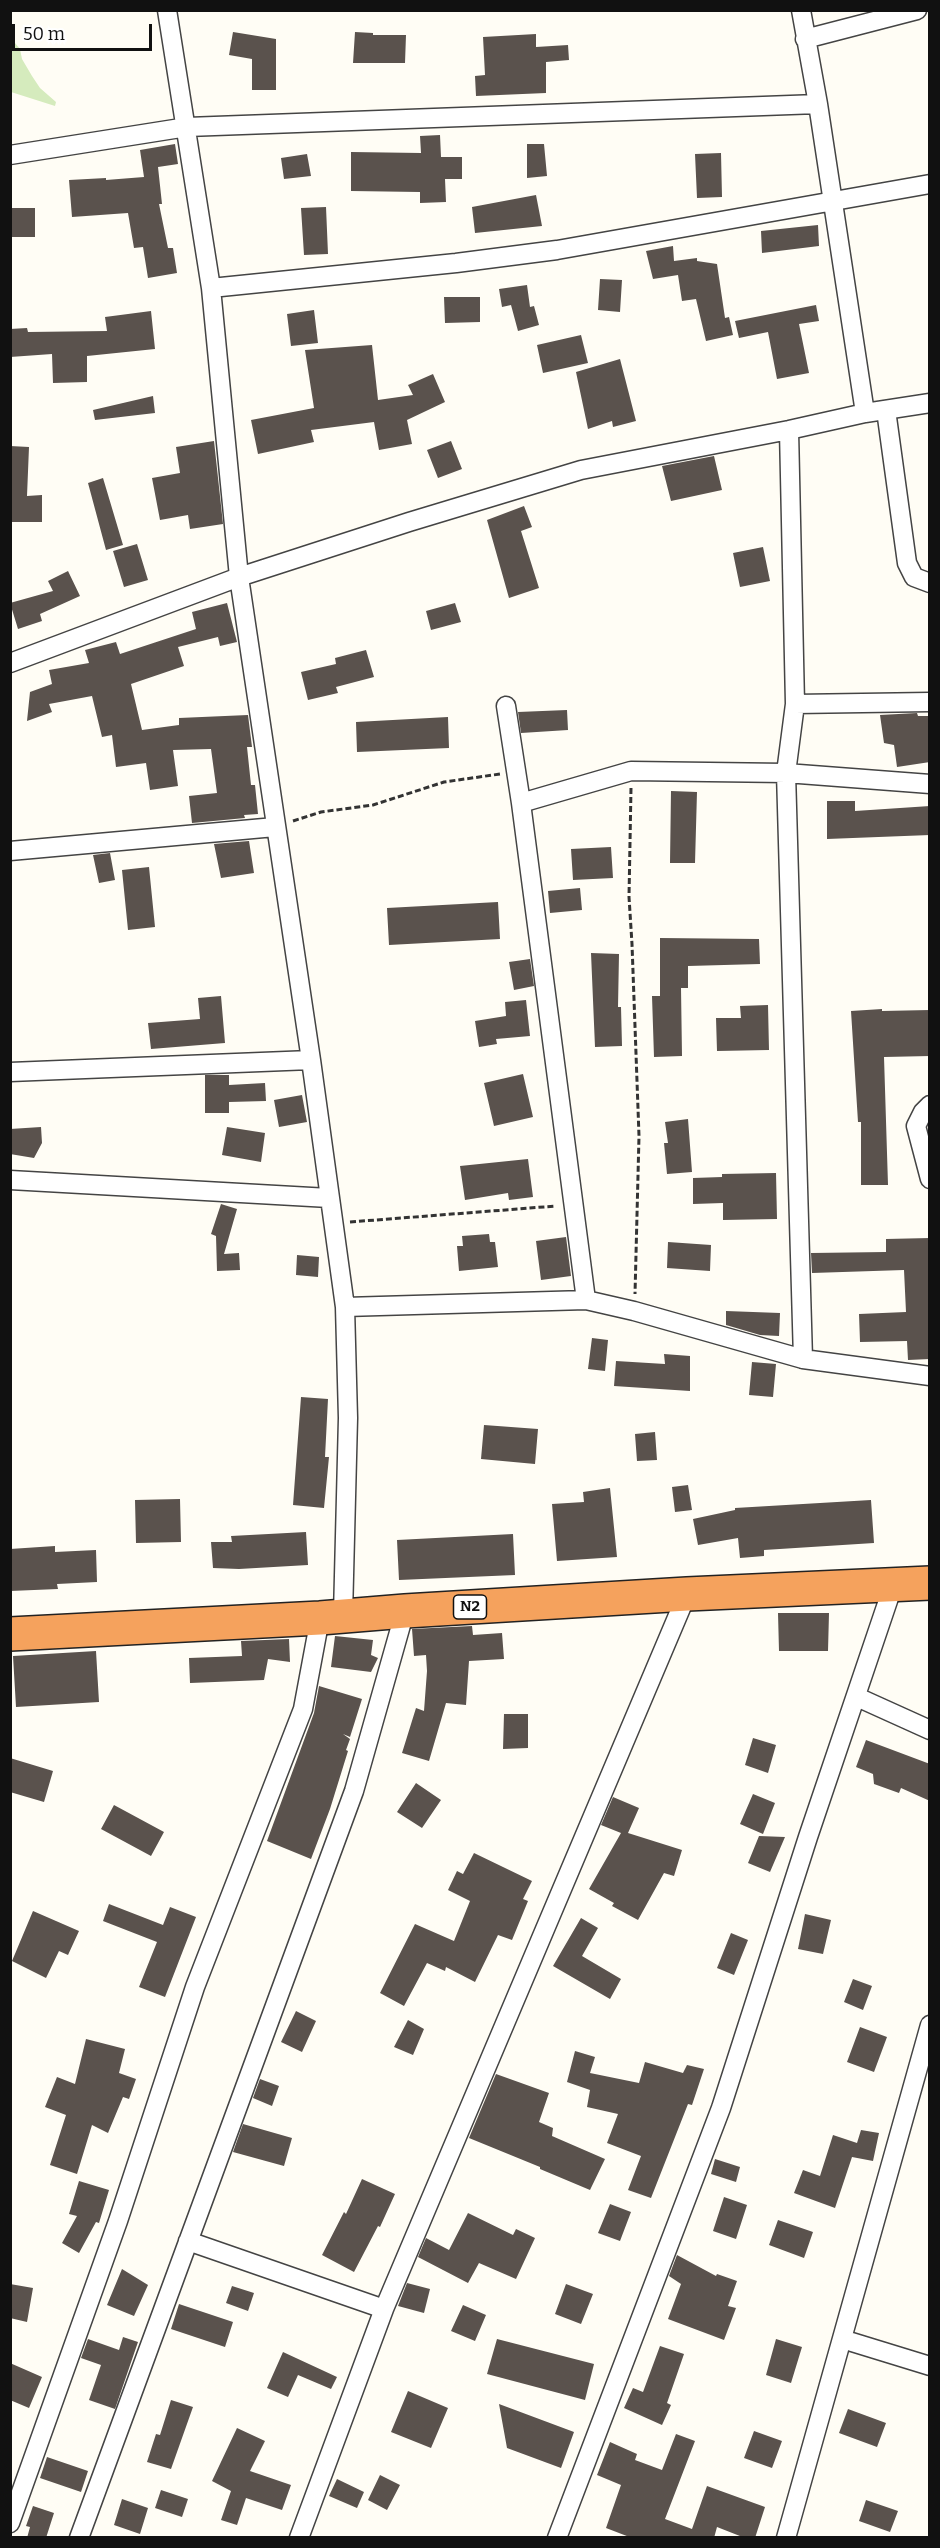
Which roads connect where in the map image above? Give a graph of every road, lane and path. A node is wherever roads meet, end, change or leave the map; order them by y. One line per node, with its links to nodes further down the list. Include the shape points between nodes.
1 (167, 10): 6 (street)
2 (801, 10): 4 (street)
3 (917, 10): 4 (street)
4 (805, 39): 5 (street)
5 (818, 104): 6 (street); 9 (street)
6 (187, 127): 7 (street); 10 (street)
7 (10, 155)
8 (930, 184): 9 (street)
9 (832, 202): 10 (street, via 557,250); 13 (street)
10 (211, 288): 15 (street)
11 (930, 403): 12 (street)
12 (886, 410): 13 (street); 16 (street, via 907,563 914,577)
13 (865, 413): 14 (street)
14 (789, 430): 15 (street, via 581,470); 19 (street)
15 (239, 577): 17 (street); 26 (street)
16 (930, 583)
17 (10, 663)
18 (930, 702): 19 (street)
19 (795, 704): 23 (street)
20 (506, 706): 22 (street)
21 (631, 771): 23 (street); 25 (street); 38 (path, via 629,897 639,1136)
22 (516, 772): 25 (street); 26 (path, via 444,782 373,805 321,812)
23 (786, 773): 24 (street); 39 (street)
24 (930, 784)
25 (521, 803): 34 (street)
26 (275, 827): 27 (street); 28 (street)
27 (10, 851)
28 (311, 1060): 29 (street); 33 (street)
29 (10, 1072)
30 (930, 1105): 31 (street, via 916,1126)
31 (930, 1179)
32 (10, 1180): 33 (street)
33 (329, 1198): 35 (street)
34 (572, 1205): 35 (path); 36 (street)
35 (333, 1224): 37 (street)
36 (586, 1300): 37 (street); 38 (street)
37 (345, 1307): 45 (street, via 348,1418)
38 (634, 1311): 39 (street)
39 (803, 1359): 40 (street)
40 (930, 1376)
41 (894, 1583): 42 (highway, N2); 43 (highway, N2); 47 (street)
42 (930, 1583)
43 (687, 1594): 44 (highway, N2); 51 (street)
44 (405, 1611): 45 (highway, N2); 50 (street, via 354,1791)
45 (332, 1617): 46 (highway, N2); 54 (street, via 303,1709 195,1987 118,2221)
46 (10, 1634)
47 (857, 1697): 48 (street); 57 (street, via 721,2108)
48 (930, 1730)
49 (930, 2025): 52 (street)
50 (188, 2241): 51 (street); 55 (street)
51 (384, 2309): 56 (street)
52 (842, 2339): 53 (street); 58 (street)
53 (930, 2366)
54 (10, 2523)
55 (79, 2538)
56 (299, 2538)
57 (557, 2538)
58 (786, 2538)

